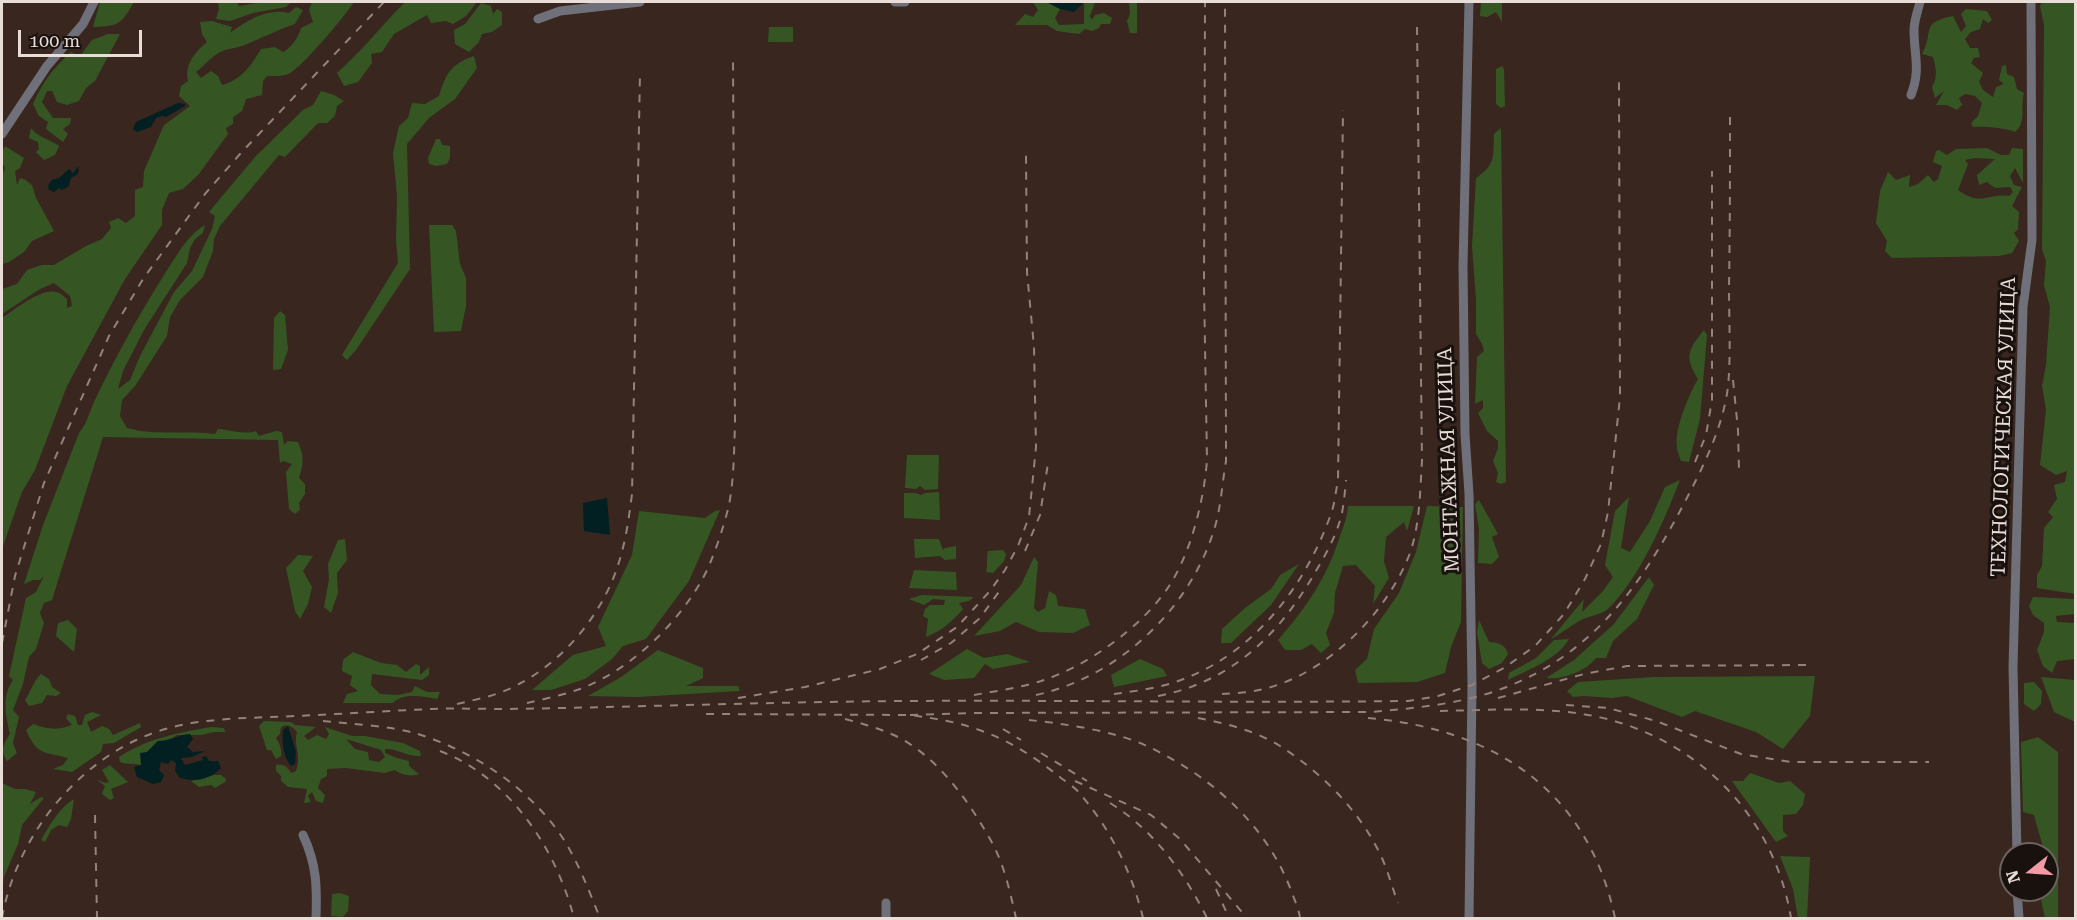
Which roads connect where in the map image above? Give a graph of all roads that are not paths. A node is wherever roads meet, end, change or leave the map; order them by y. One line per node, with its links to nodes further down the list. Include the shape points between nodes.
1 (94, 2): 10 (street, via 83,24 47,66)
2 (640, 2): 8 (street, via 560,11)
3 (895, 2): 4 (street)
4 (905, 2)
5 (1469, 2): 17 (street, МОНТАЖНАЯ УЛИЦА, via 1463,266 1465,434 1470,494)
6 (1920, 2): 9 (street, via 1914,28 1917,81)
7 (2031, 2): 12 (street, ТЕХНОЛОГИЧЕСКАЯ УЛИЦА, via 2032,240 2023,307 2013,667)
8 (538, 19)
9 (1911, 95)
10 (2, 134)
11 (303, 835): 15 (street, via 316,871)
12 (2017, 842)
13 (2018, 902): 18 (street)
14 (886, 903): 16 (street)
15 (316, 918)
16 (886, 918)
17 (1469, 918)
18 (2019, 918)

